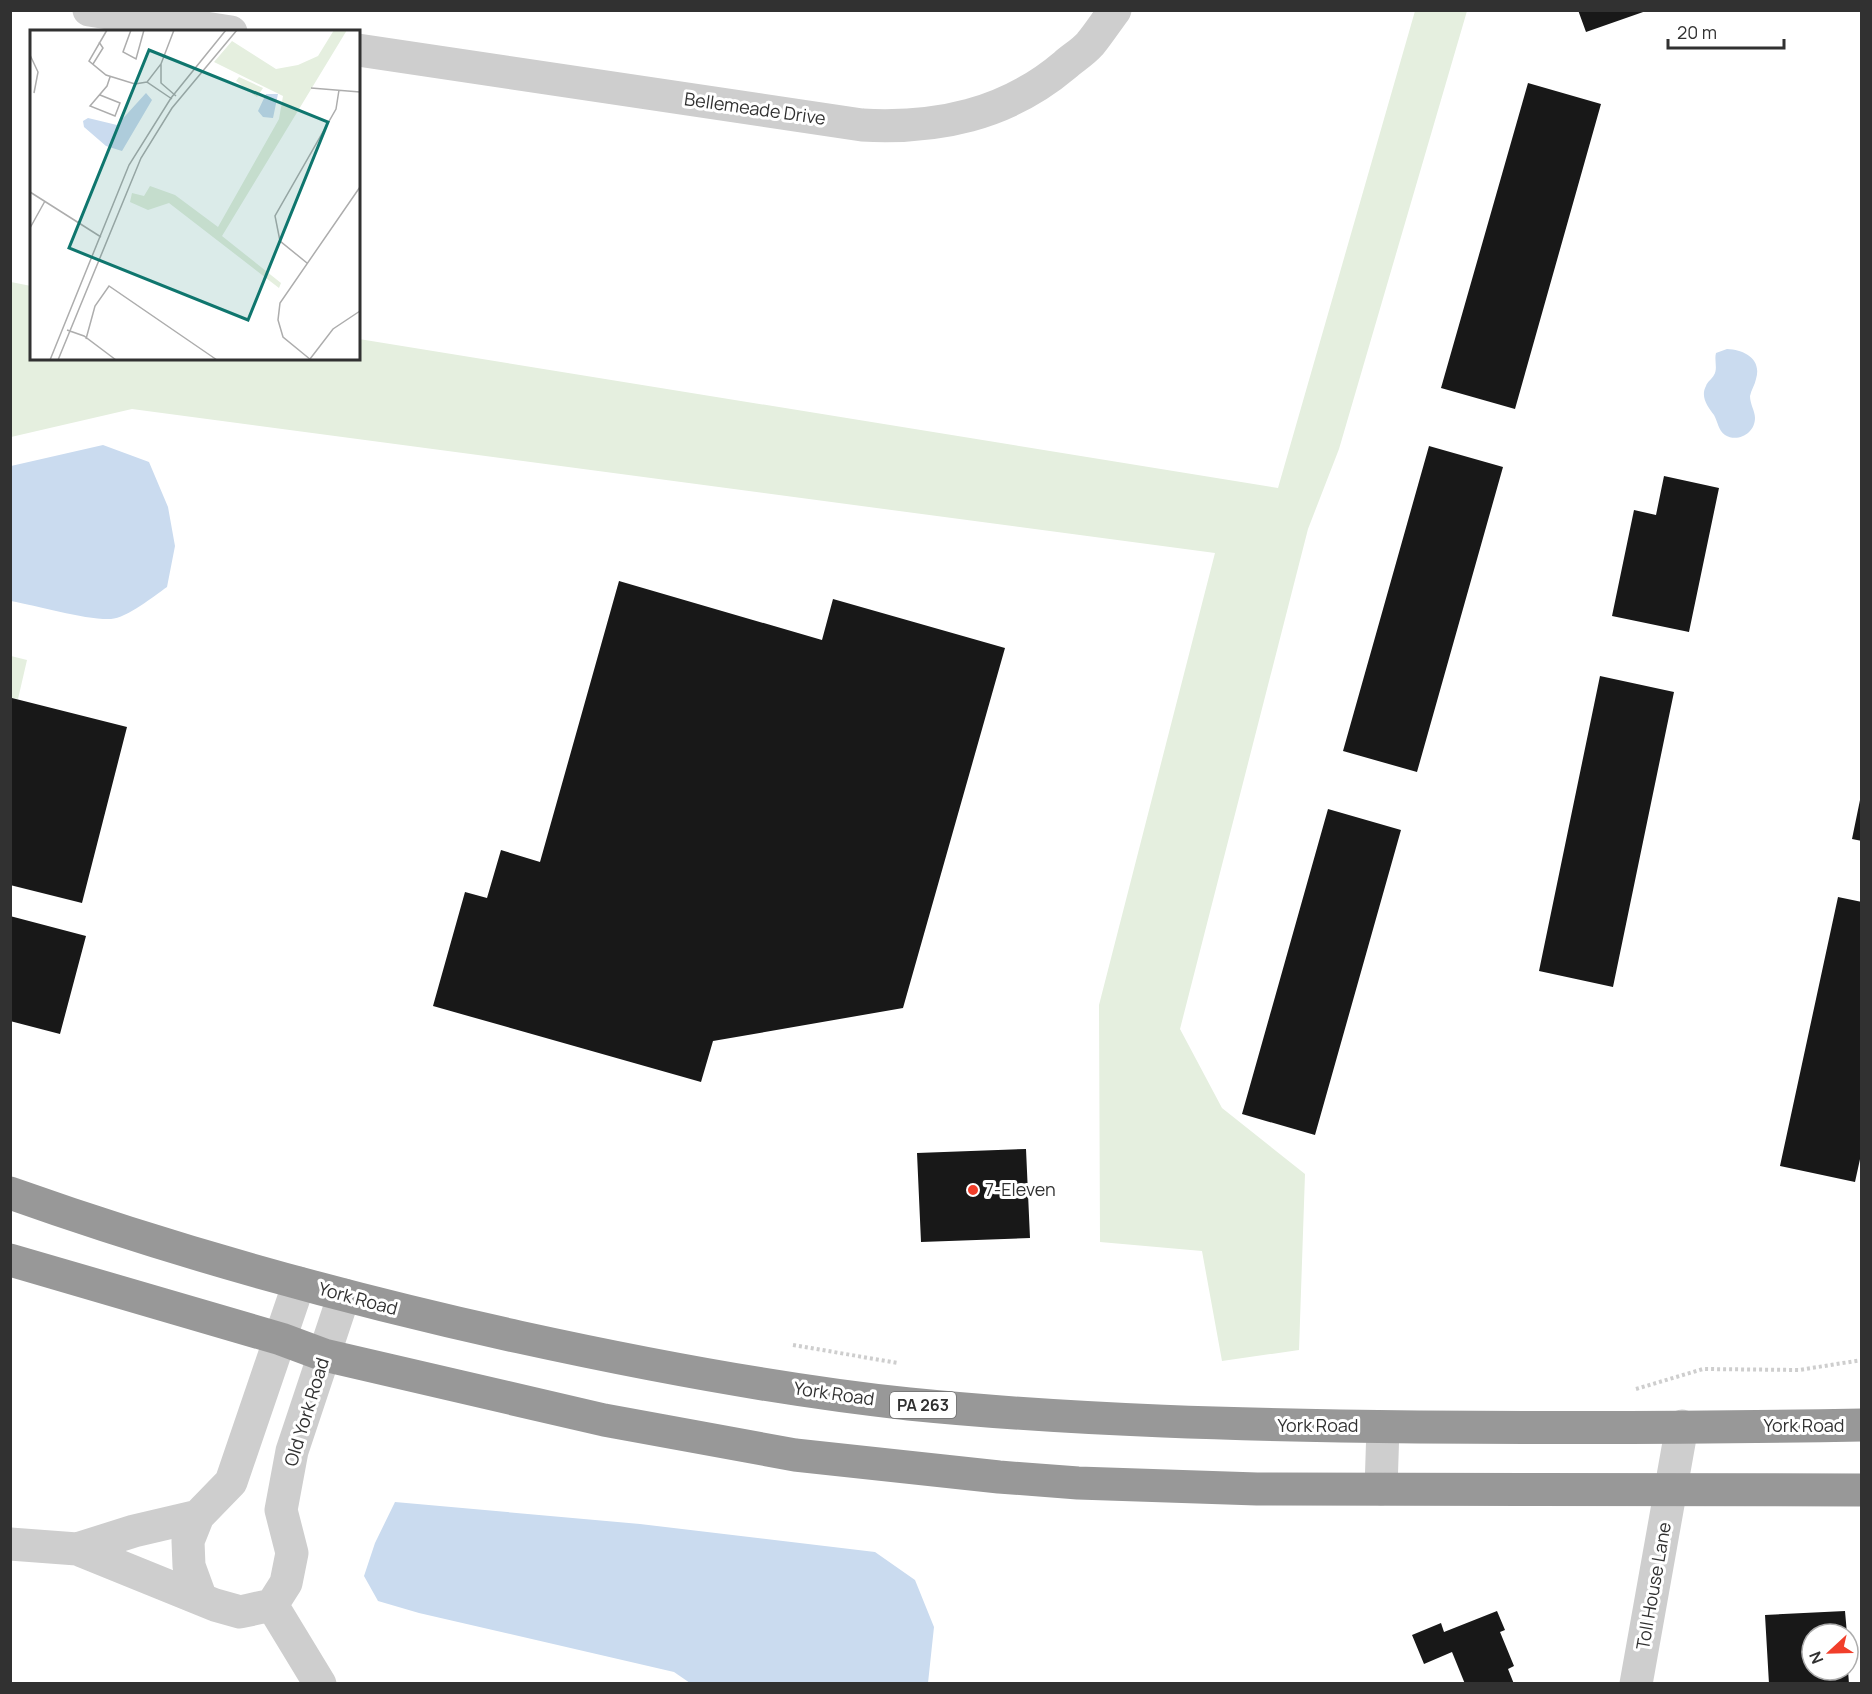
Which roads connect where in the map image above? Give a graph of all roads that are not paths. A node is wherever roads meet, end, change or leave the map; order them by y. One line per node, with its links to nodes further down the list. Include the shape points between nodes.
1 (89, 10): 3 (street)
2 (1115, 10): 4 (street, Bellemeade Drive, via 1088,45 1048,80 1014,99 977,114 938,123 898,126 862,125)
3 (218, 30)
4 (360, 50)
5 (10, 1193): 7 (highway, York Road / PA 263)
6 (10, 1260): 9 (highway)
7 (299, 1284): 8 (highway, York Road / PA 263); 9 (street)
8 (344, 1295): 10 (street, Old York Road); 13 (highway, York Road / PA 263, via 400,1311 626,1360 906,1403 1083,1419)
9 (281, 1339): 10 (highway); 17 (street, via 231,1482)
10 (324, 1355): 14 (highway, via 604,1420 795,1455 1078,1483 1257,1490); 21 (street, Old York Road, via 292,1451 281,1510 292,1553 286,1583)
11 (1862, 1425): 12 (highway, York Road / PA 263)
12 (1682, 1426): 13 (highway, York Road / PA 263); 15 (street, Toll House Lane)
13 (1383, 1427): 14 (street)
14 (1381, 1489): 15 (highway)
15 (1671, 1489): 16 (highway); 23 (street, Toll House Lane)
16 (1862, 1490)
17 (198, 1516): 19 (street); 20 (street, via 188,1541 189,1566)
18 (10, 1544): 19 (street)
19 (77, 1549): 20 (street)
20 (201, 1599): 21 (street, via 240,1612)
21 (272, 1605): 22 (street)
22 (320, 1683)
23 (1636, 1683)

